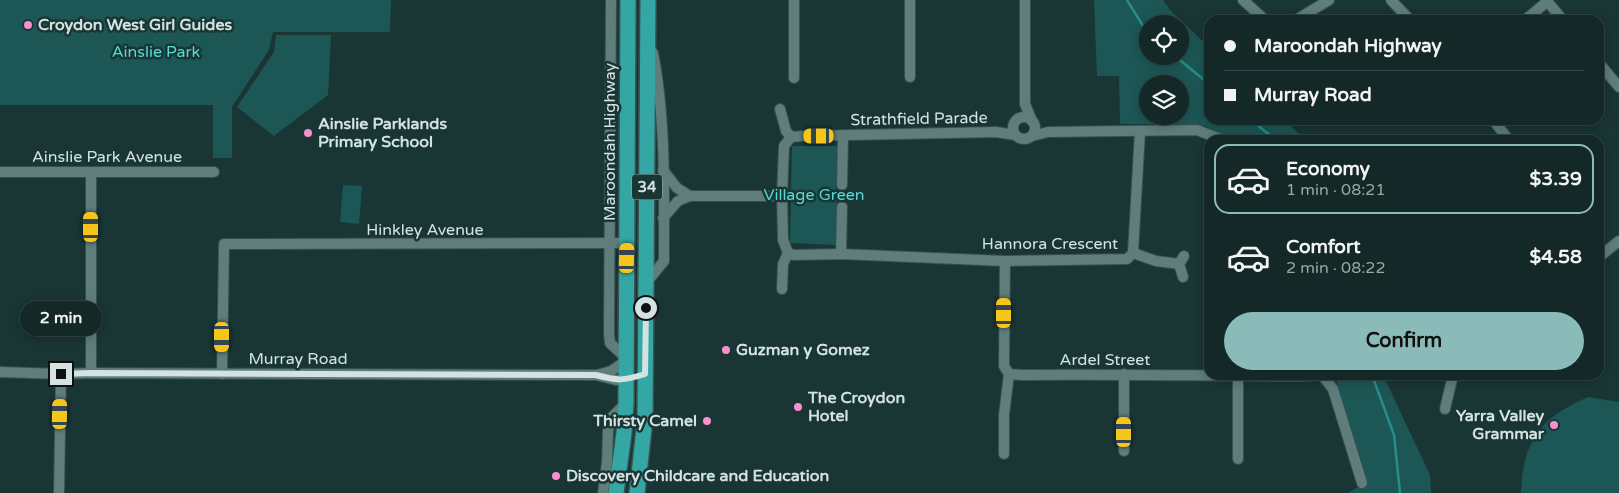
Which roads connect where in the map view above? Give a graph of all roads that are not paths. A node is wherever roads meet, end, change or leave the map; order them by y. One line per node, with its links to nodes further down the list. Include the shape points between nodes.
1 (610, 0): 46 (street)
2 (628, 0): 45 (highway, Maroondah Highway / 34)
3 (648, 0): 16 (highway, 34)
4 (794, 0): 19 (street)
5 (910, 0): 18 (street)
6 (1025, 0): 21 (street)
7 (1243, 0): 11 (street)
8 (1329, 0): 12 (street)
9 (1391, 0): 13 (street)
10 (1547, 1): 14 (street); 15 (street)
11 (1259, 15)
12 (1304, 15)
13 (1405, 15)
14 (1531, 15)
15 (1559, 15)
16 (648, 27): 35 (street, via 656,72); 53 (highway, 34)
17 (1604, 69): 20 (street)
18 (910, 77)
19 (794, 78)
20 (1619, 87)
21 (1025, 104): 23 (street); 24 (street)
22 (780, 109): 34 (street)
23 (1016, 121): 24 (street, via 1023,118); 27 (street, Strathfield Parade); 29 (street)
24 (1033, 122): 28 (street); 33 (street)
25 (1497, 125): 31 (street)
26 (1140, 131): 28 (street); 30 (street, via 1197,130); 48 (street, Hannora Crescent)
27 (996, 132): 29 (street, Strathfield Parade); 32 (street, Strathfield Parade)
28 (1048, 132): 33 (street)
29 (1015, 135): 33 (street, via 1021,139)
30 (1210, 135)
31 (1505, 135)
32 (842, 136): 34 (street, Strathfield Parade); 39 (street, Strathfield Parade)
33 (1032, 136)
34 (791, 137): 41 (street, via 784,146)
35 (663, 170): 40 (street, via 677,188); 43 (street)
36 (0, 172): 37 (street, Ainslie Park Avenue)
37 (91, 172): 38 (street, Ainslie Park Avenue); 57 (street)
38 (214, 172)
39 (842, 185)
40 (690, 196): 41 (street); 43 (street, via 678,201)
41 (782, 196): 47 (street, via 783,240)
42 (842, 207): 50 (street)
43 (664, 218): 53 (street, via 664,261)
44 (1619, 240): 49 (street)
45 (627, 243): 46 (street, Hinkley Avenue); 55 (highway, Maroondah Highway / 34)
46 (610, 244): 55 (street, via 610,344); 59 (street, Hinkley Avenue, via 224,244)
47 (788, 253): 50 (street, Hannora Crescent); 54 (street, via 783,264)
48 (1133, 253): 51 (street, Hannora Crescent, via 1127,259); 52 (street, via 1156,260 1182,260)
49 (1604, 253)
50 (841, 254): 51 (street, Hannora Crescent)
51 (1005, 261): 61 (street, via 1004,366)
52 (1183, 278)
53 (646, 283): 60 (highway, 34)
54 (782, 288)
55 (626, 359): 63 (street, Murray Road, via 611,371); 65 (highway, Maroondah Highway / 34)
56 (0, 372): 58 (street, Murray Road)
57 (91, 373): 58 (street, Murray Road); 59 (street, Murray Road)
58 (61, 374): 76 (street)
59 (222, 374): 63 (street, Murray Road)
60 (645, 374): 65 (highway); 75 (highway, 34, via 645,419)
61 (1010, 374): 62 (street, Ardel Street); 72 (street, via 1004,415)
62 (1124, 374): 64 (street, Ardel Street); 71 (street)
63 (596, 375): 65 (street, Murray Road)
64 (1204, 375)
65 (626, 380): 69 (highway, Maroondah Highway / 34)
66 (1238, 380): 73 (street)
67 (1326, 380): 74 (street, via 1333,389)
68 (1452, 380): 70 (street)
69 (626, 403): 77 (street, via 612,418 608,431); 78 (highway, Maroondah Highway / 34)
70 (1445, 409)
71 (1124, 451)
72 (1004, 454)
73 (1238, 459)
74 (1362, 482)
75 (638, 492)
76 (58, 493)
77 (603, 493)
78 (616, 493)

